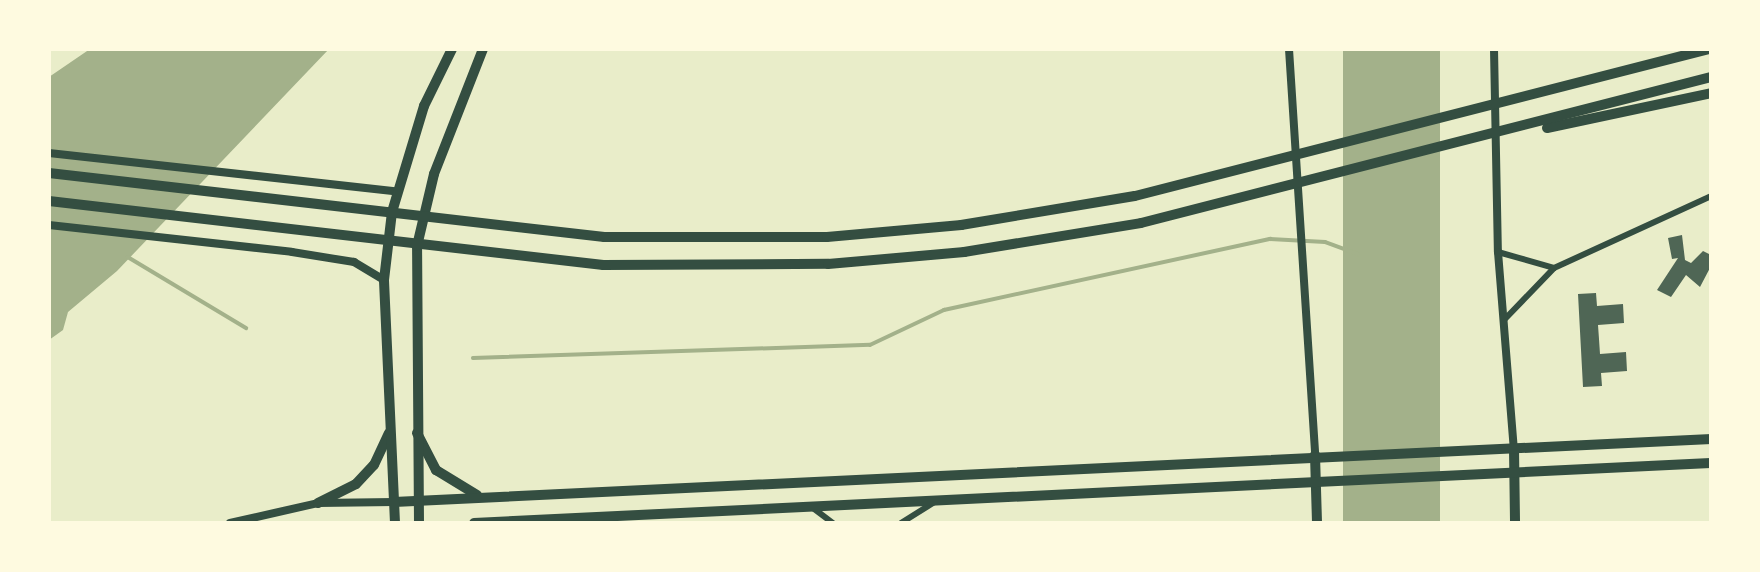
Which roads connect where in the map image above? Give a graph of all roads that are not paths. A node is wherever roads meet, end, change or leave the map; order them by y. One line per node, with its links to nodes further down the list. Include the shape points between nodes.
1 (452, 49): 11 (main road, via 424,106)
2 (483, 49): 19 (main road, via 433,174 417,246)
3 (1289, 49): 23 (street)
4 (1494, 49): 15 (street)
5 (1709, 49): 10 (highway, via 1135,197 961,225 827,237 604,237)
6 (1711, 76): 9 (highway)
7 (1711, 93): 9 (highway)
8 (49, 153): 11 (street, via 306,186)
9 (1411, 157): 13 (highway, via 1141,223 964,252 828,264 603,265)
10 (49, 173)
11 (395, 191): 17 (main road)
12 (1711, 196): 16 (street)
13 (49, 201)
14 (49, 225): 17 (street, via 292,252 354,262)
15 (1498, 252): 16 (street); 18 (street)
16 (1554, 268): 18 (street)
17 (384, 279): 20 (main road)
18 (1504, 320): 22 (street)
19 (414, 429): 27 (main road, via 436,470); 29 (main road)
20 (390, 430): 30 (main road); 31 (main road, via 374,465 356,484)
21 (1711, 439): 22 (main road)
22 (1514, 449): 23 (main road); 25 (main road)
23 (1315, 455): 26 (main road); 27 (main road)
24 (1711, 463): 25 (main road)
25 (1514, 472): 26 (main road); 41 (main road)
26 (1315, 481): 28 (main road); 40 (main road)
27 (480, 497): 29 (main road)
28 (938, 500): 32 (main road); 39 (street)
29 (418, 501): 30 (main road); 35 (main road)
30 (394, 502): 31 (street); 34 (main road)
31 (318, 503): 33 (street)
32 (811, 506): 37 (main road); 38 (street)
33 (230, 523)
34 (395, 523)
35 (419, 523)
36 (474, 523): 37 (main road)
37 (481, 523)
38 (833, 523)
39 (901, 523)
40 (1317, 523)
41 (1516, 523)

